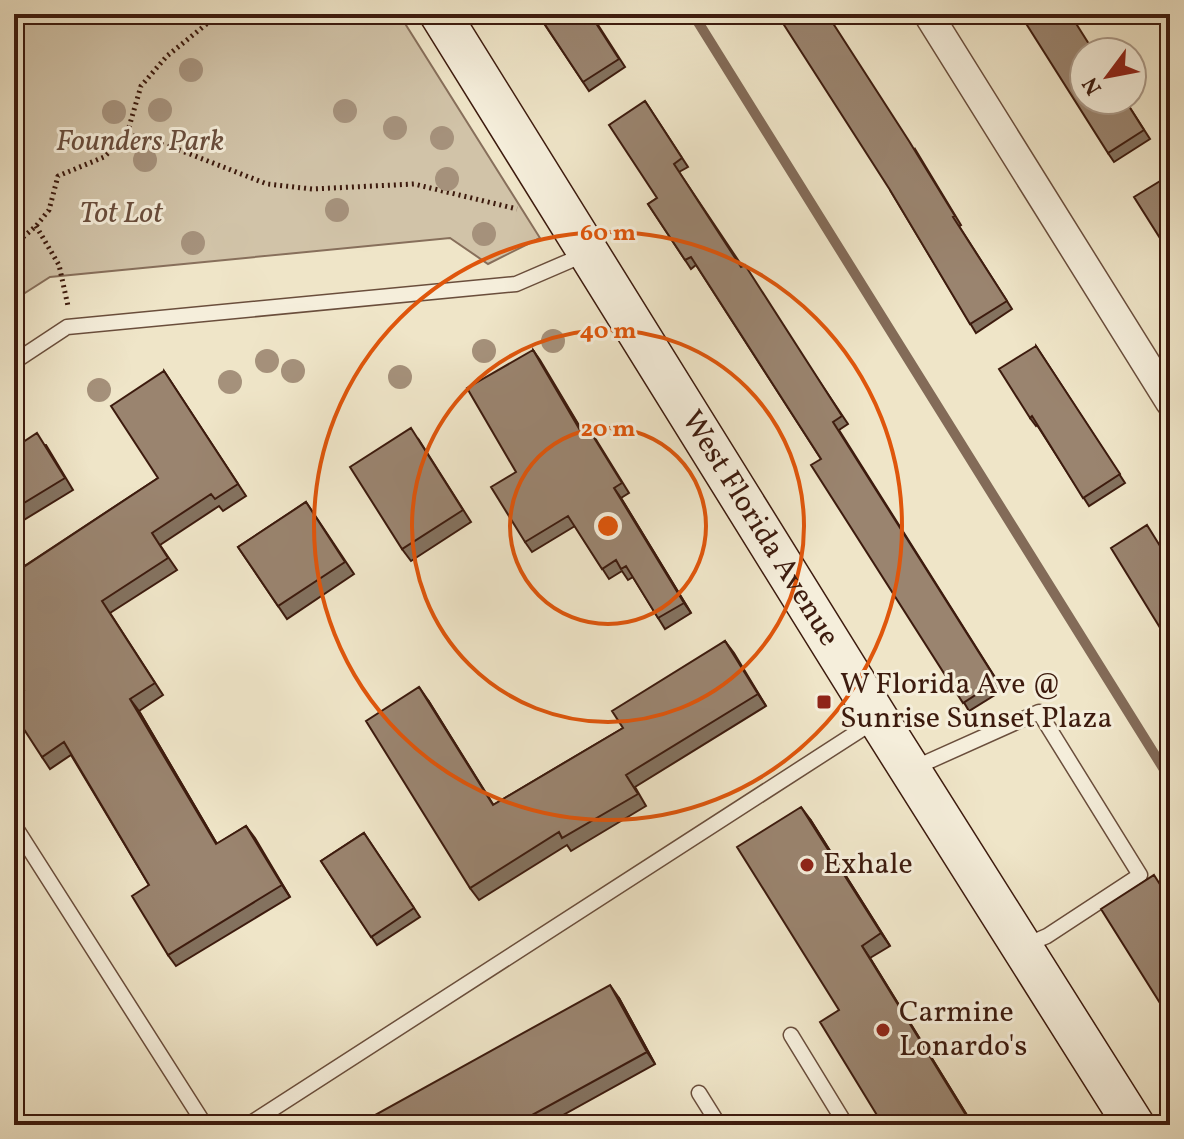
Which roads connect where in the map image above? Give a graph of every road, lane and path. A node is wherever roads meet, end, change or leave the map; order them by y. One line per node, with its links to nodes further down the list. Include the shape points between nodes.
1 (219, 14): 4 (path, via 167,56 141,86)
2 (440, 14): 8 (street, West Florida Avenue)
3 (928, 14): 11 (street)
4 (127, 134): 5 (path, via 267,184 312,189 414,184); 6 (path, via 104,157 58,176 49,210)
5 (527, 211)
6 (36, 226): 7 (path); 9 (path, via 59,265)
7 (14, 245)
8 (588, 253): 9 (lane, via 516,284); 12 (street, West Florida Avenue)
9 (73, 327): 10 (lane)
10 (14, 362)
11 (1170, 402)
12 (878, 719): 13 (street, West Florida Avenue); 19 (lane)
13 (909, 770): 15 (street, West Florida Avenue); 15 (lane, via 1039,712 1140,875)
14 (14, 825): 18 (lane)
15 (1022, 947): 22 (street, West Florida Avenue)
16 (791, 1035): 21 (lane)
17 (699, 1093): 20 (lane)
18 (205, 1125)
19 (248, 1125)
20 (719, 1125)
21 (846, 1125)
22 (1134, 1125)

